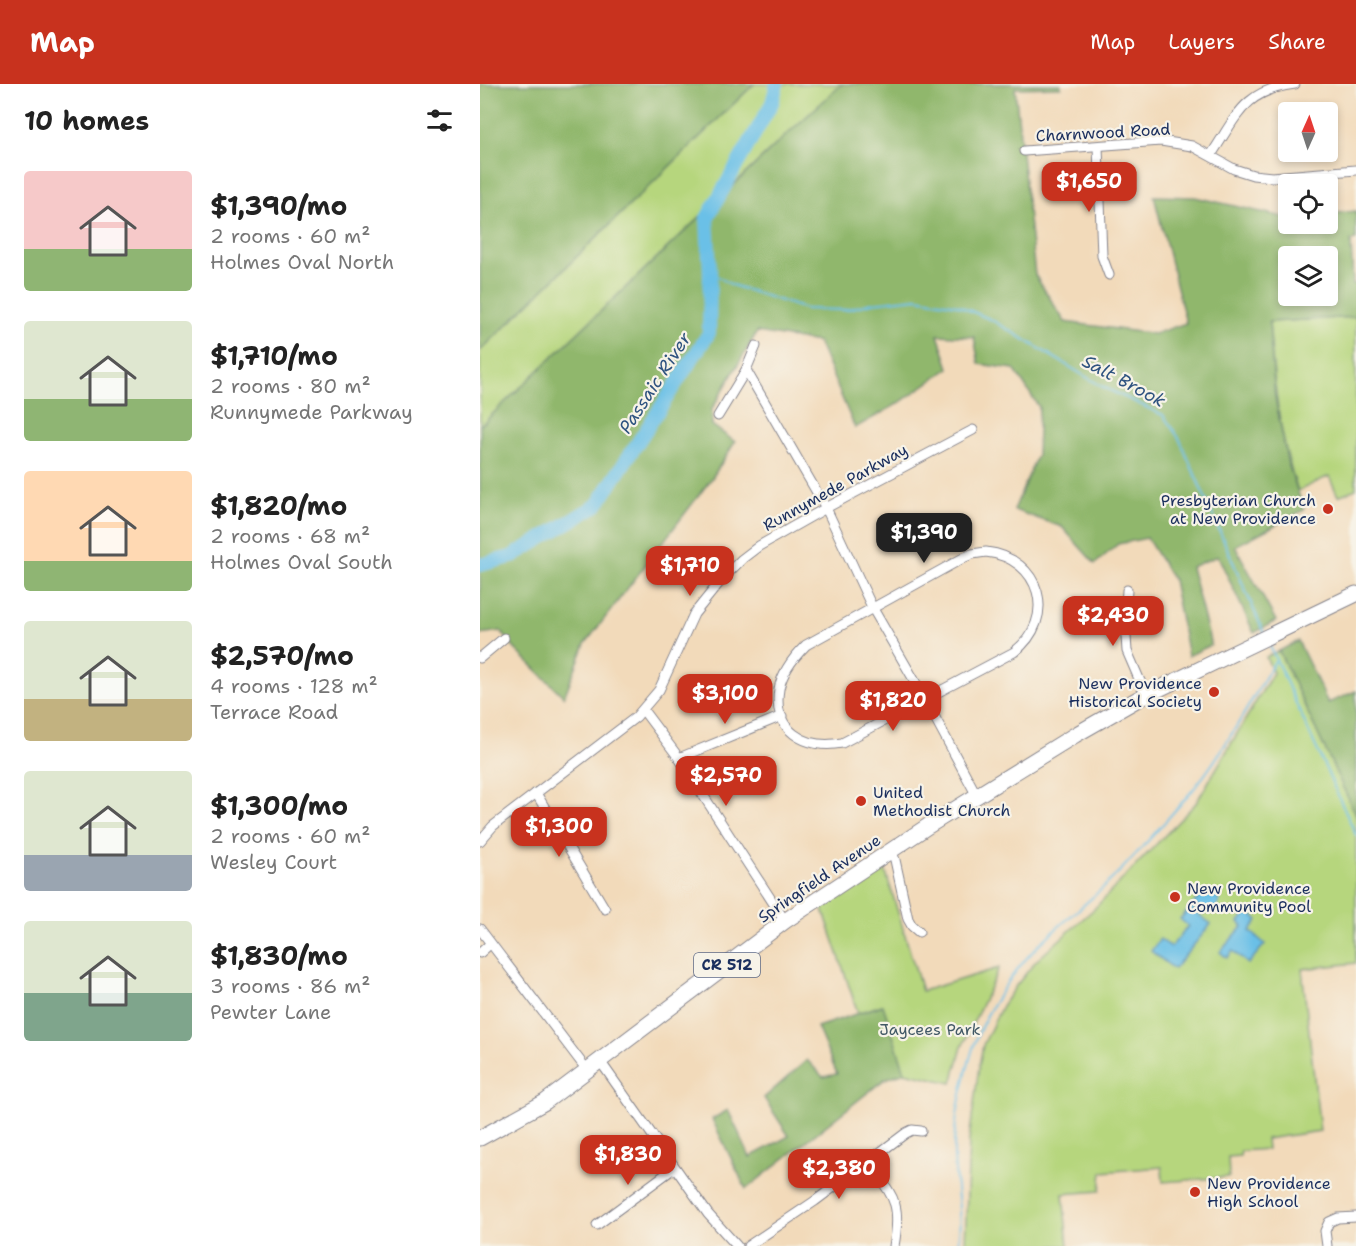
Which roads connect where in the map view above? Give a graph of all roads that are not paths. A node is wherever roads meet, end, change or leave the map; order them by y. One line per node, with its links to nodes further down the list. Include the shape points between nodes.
1 (1295, 84): 4 (street, via 1266,90 1249,101)
2 (1098, 146): 3 (street, Charnwood Road); 4 (street, Charnwood Road, via 1172,141); 6 (street, via 1102,255)
3 (1024, 151)
4 (1211, 155): 5 (street, Charnwood Road, via 1234,170 1262,177)
5 (1356, 170)
6 (1109, 275)
7 (756, 346): 8 (street)
8 (746, 370): 9 (street); 11 (street)
9 (718, 416)
10 (973, 430): 11 (street, Runnymede Parkway)
11 (826, 508): 14 (street); 19 (street, Runnymede Parkway, via 759,546 723,578 694,614 659,690)
12 (1127, 590): 17 (street, via 1127,651)
13 (1356, 594): 17 (main road, Springfield Avenue / CR 512)
14 (872, 607): 18 (street); 18 (street, via 972,554 1005,555 1028,573 1038,594 1039,616 1023,646); 20 (street, via 812,640 799,652 779,689)
15 (504, 638): 16 (street)
16 (480, 658)
17 (1146, 695): 23 (main road, Springfield Avenue / CR 512)
18 (925, 699): 20 (street, via 832,745 798,738 787,728); 23 (street)
19 (643, 710): 21 (street); 22 (street, Runnymede Parkway)
20 (782, 716): 21 (street)
21 (679, 758): 28 (street)
22 (536, 793): 24 (street, Runnymede Parkway); 27 (street)
23 (977, 796): 26 (main road, Springfield Avenue / CR 512)
24 (483, 829): 25 (street, Runnymede Parkway)
25 (480, 841)
26 (891, 850): 28 (main road, Springfield Avenue / CR 512); 30 (street, via 908,919)
27 (605, 909)
28 (785, 921): 33 (main road, Springfield Avenue / CR 512)
29 (480, 929): 31 (street)
30 (919, 932)
31 (490, 944): 32 (street); 33 (street)
32 (480, 953)
33 (594, 1065): 35 (main road, Springfield Avenue / CR 512, via 528,1113); 37 (street)
34 (921, 1131): 36 (street, via 906,1133)
35 (480, 1138)
36 (868, 1162): 41 (street); 42 (street, via 897,1206)
37 (674, 1168): 39 (street); 40 (street)
38 (1356, 1216): 43 (street, via 1331,1220 1326,1228)
39 (597, 1225)
40 (737, 1246)
41 (748, 1246)
42 (894, 1246)
43 (1327, 1246)

